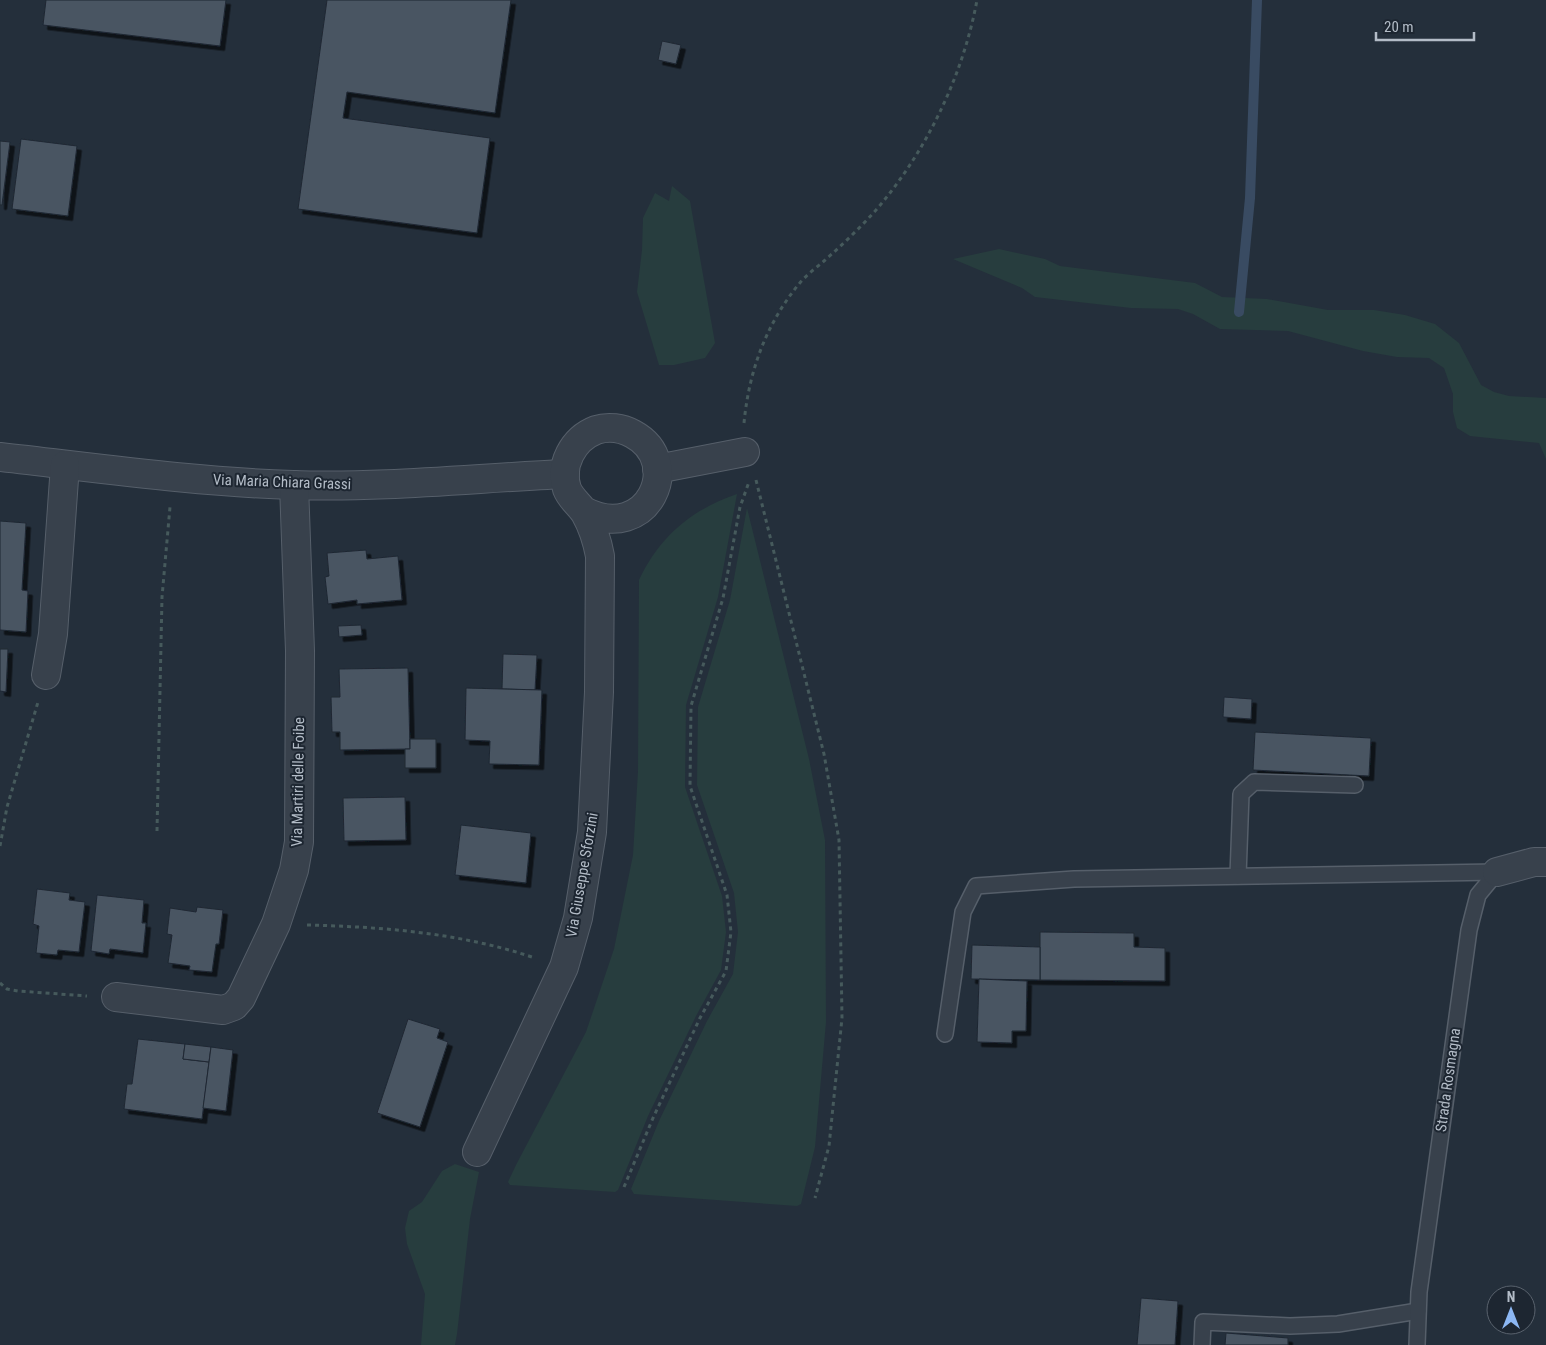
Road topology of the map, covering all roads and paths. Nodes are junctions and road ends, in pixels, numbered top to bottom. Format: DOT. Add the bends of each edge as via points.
graph roads {
  1 [pos="977,0"];
  2 [pos="0,457"];
  3 [pos="749,461"];
  4 [pos="65,464"];
  5 [pos="657,469"];
  6 [pos="565,474"];
  7 [pos="173,477"];
  8 [pos="294,485"];
  9 [pos="584,511"];
  10 [pos="634,515"];
  11 [pos="602,579"];
  12 [pos="46,675"];
  13 [pos="1355,785"];
  14 [pos="157,831"];
  15 [pos="0,846"];
  16 [pos="1546,862"];
  17 [pos="1497,872"];
  18 [pos="1238,876"];
  19 [pos="276,924"];
  20 [pos="564,966"];
  21 [pos="0,983"];
  22 [pos="116,997"];
  23 [pos="945,1034"];
  24 [pos="477,1152"];
  25 [pos="624,1187"];
  26 [pos="815,1198"];
  27 [pos="1418,1311"];
  28 [pos="1202,1345"];
  29 [pos="1416,1345"];
  1 -- 3 [label="path" via="959,66 908,169 875,210 800,283 771,324 749,385 744,422"];
  2 -- 4 [label="street, Via Maria Chiara Grassi"];
  3 -- 5 [label="street"];
  3 -- 25 [label="path" via="723,598 691,706 690,786 727,895 731,932 726,971 700,1018"];
  3 -- 26 [label="path" via="824,754 839,840 842,1018 829,1146"];
  4 -- 7 [label="street, Via Maria Chiara Grassi"];
  4 -- 12 [label="street" via="53,634"];
  5 -- 6 [label="street" via="650,449 640,438 626,430 612,428 584,436 567,460"];
  5 -- 10 [label="street" via="653,494"];
  6 -- 8 [label="street, Via Maria Chiara Grassi" via="370,485"];
  6 -- 9 [label="street" via="567,488"];
  7 -- 8 [label="street, Via Maria Chiara Grassi"];
  7 -- 14 [label="path" via="162,597"];
  8 -- 19 [label="street, Via Martiri delle Foibe" via="300,650 300,817 294,870"];
  9 -- 10 [label="street" via="608,520 622,520"];
  9 -- 11 [label="street, Via Giuseppe Sforzini" via="596,536"];
  10 -- 11 [label="street, Via Giuseppe Sforzini" via="619,534"];
  11 -- 20 [label="street, Via Giuseppe Sforzini" via="592,832 578,918"];
  12 -- 15 [label="path" via="7,808"];
  13 -- 18 [label="lane" via="1254,782 1241,794"];
  16 -- 17 [label="street"];
  17 -- 18 [label="lane"];
  17 -- 27 [label="lane, Strada Rosmagna" via="1478,895 1468,930"];
  18 -- 23 [label="lane" via="1074,879 976,886 963,912"];
  19 -- 20 [label="path" via="410,930 478,941"];
  19 -- 22 [label="street, Via Martiri delle Foibe" via="241,998 234,1006 223,1010"];
  20 -- 24 [label="street, Via Giuseppe Sforzini"];
  21 -- 22 [label="path" via="7,989 18,991"];
  27 -- 28 [label="lane" via="1338,1324 1290,1326 1203,1322"];
  27 -- 29 [label="lane, Strada Rosmagna"];
}
